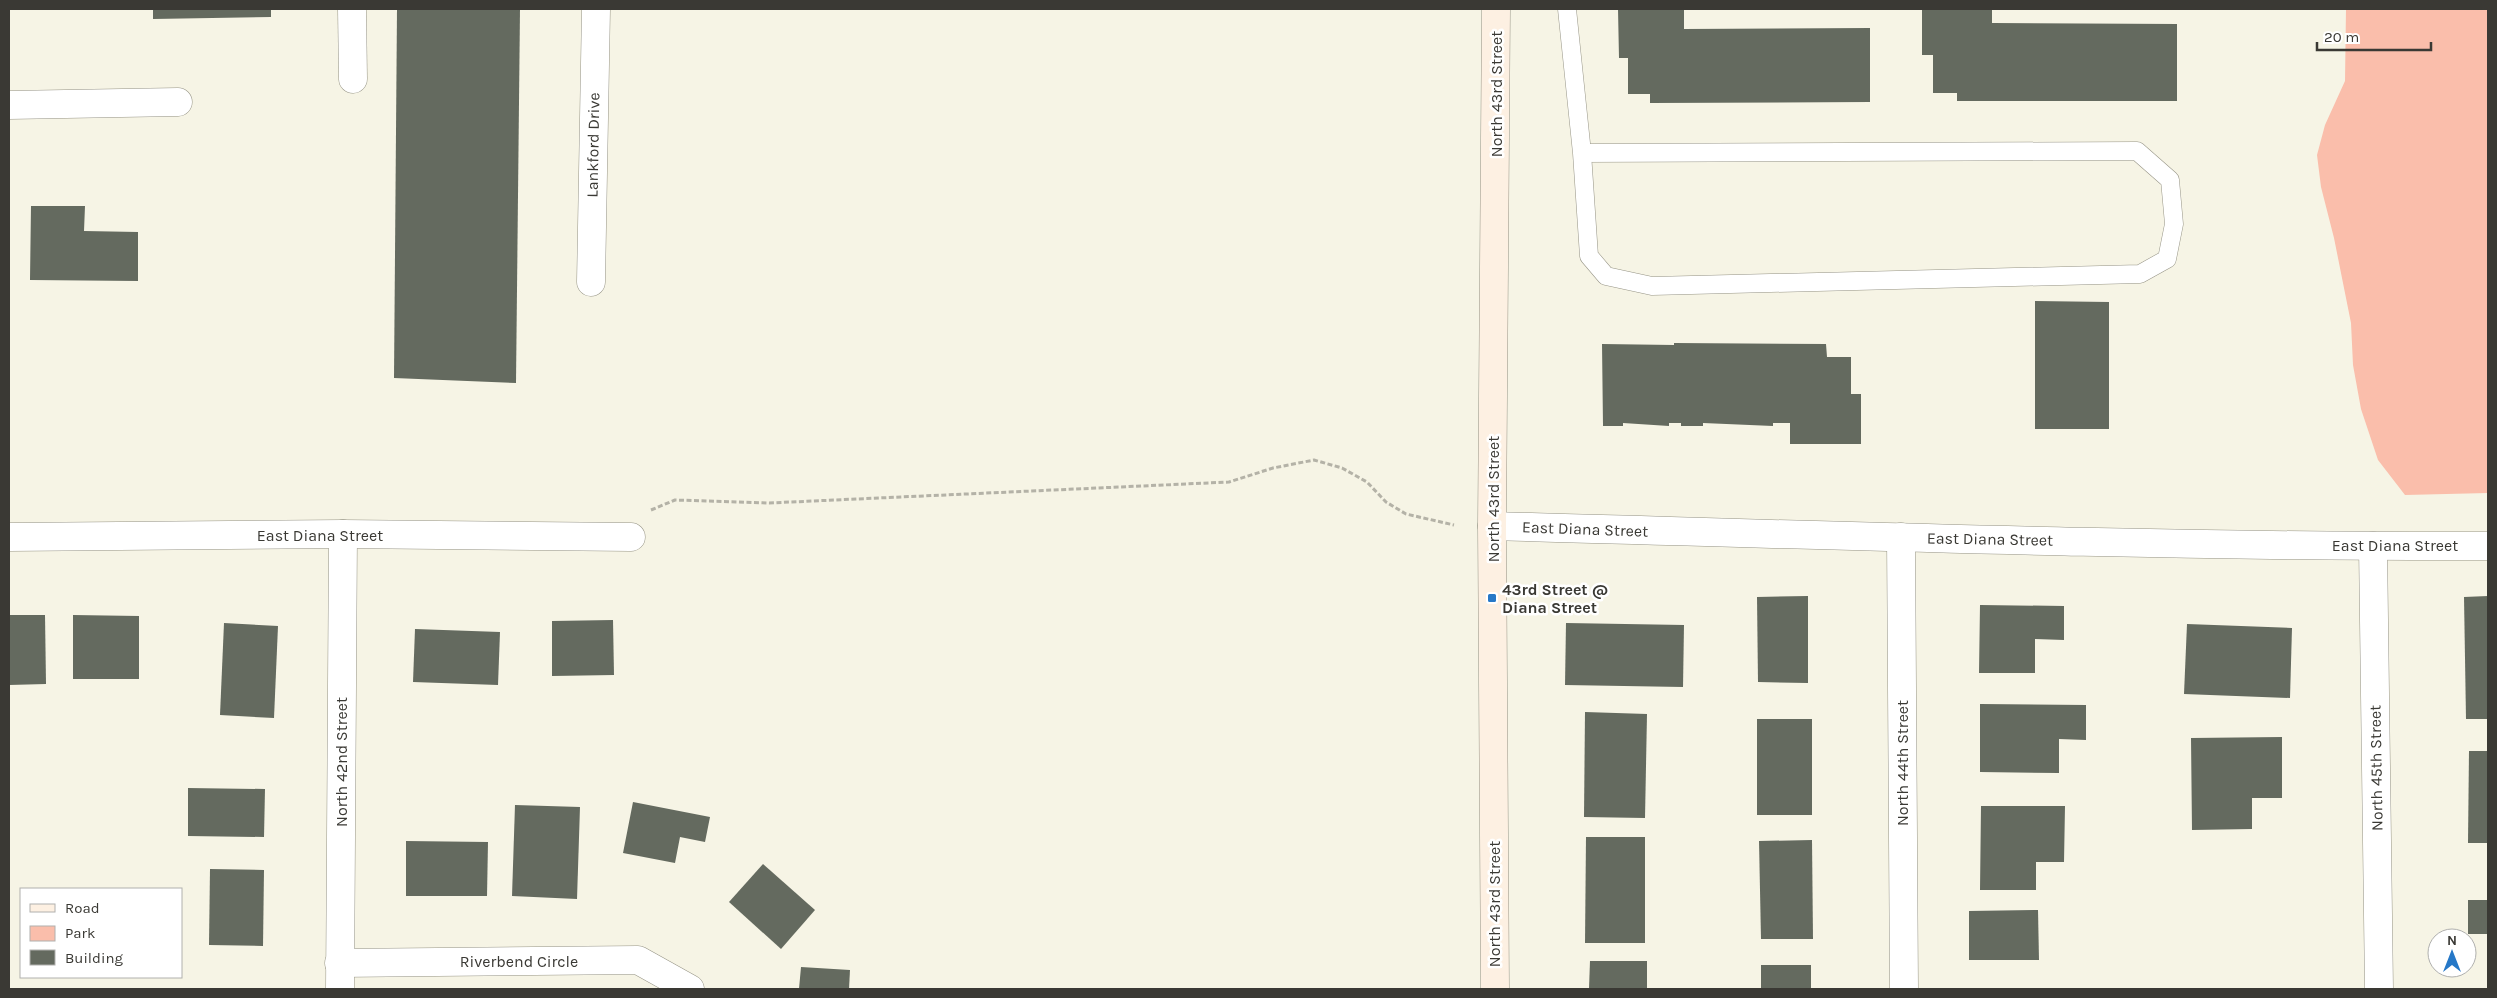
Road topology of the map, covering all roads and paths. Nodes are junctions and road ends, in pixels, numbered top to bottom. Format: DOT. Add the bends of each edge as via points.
graph roads {
  1 [pos="352,9"];
  2 [pos="596,9"];
  3 [pos="1496,9"];
  4 [pos="1567,9"];
  5 [pos="353,80"];
  6 [pos="178,102"];
  7 [pos="9,105"];
  8 [pos="1582,154"];
  9 [pos="591,282"];
  10 [pos="1454,525"];
  11 [pos="1492,526"];
  12 [pos="343,534"];
  13 [pos="9,537"];
  14 [pos="630,537"];
  15 [pos="1901,537"];
  16 [pos="2373,546"];
  17 [pos="2488,546"];
  18 [pos="339,963"];
  19 [pos="340,989"];
  20 [pos="690,989"];
  21 [pos="1494,989"];
  22 [pos="1904,989"];
  23 [pos="2380,989"];
  1 -- 5 [label="street"];
  2 -- 9 [label="street, Lankford Drive"];
  3 -- 11 [label="street, North 43rd Street"];
  4 -- 8 [label="lane"];
  6 -- 7 [label="street"];
  8 -- 8 [label="lane" via="1589,256 1606,276 1652,286 2140,274 2167,259 2174,224 2170,180 2137,151"];
  10 -- 14 [label="path" via="1406,514 1386,502 1367,482 1342,468 1314,460 1273,468 1229,482 769,503 674,500 652,509"];
  11 -- 15 [label="street, East Diana Street"];
  11 -- 21 [label="street, North 43rd Street"];
  12 -- 13 [label="street, East Diana Street"];
  12 -- 14 [label="street, East Diana Street"];
  12 -- 18 [label="street, North 42nd Street"];
  15 -- 16 [label="street, East Diana Street"];
  15 -- 22 [label="street, North 44th Street"];
  16 -- 17 [label="street, East Diana Street"];
  16 -- 23 [label="street, North 45th Street"];
  18 -- 19 [label="street, North 42nd Street"];
  18 -- 20 [label="street, Riverbend Circle" via="638,960"];
}
